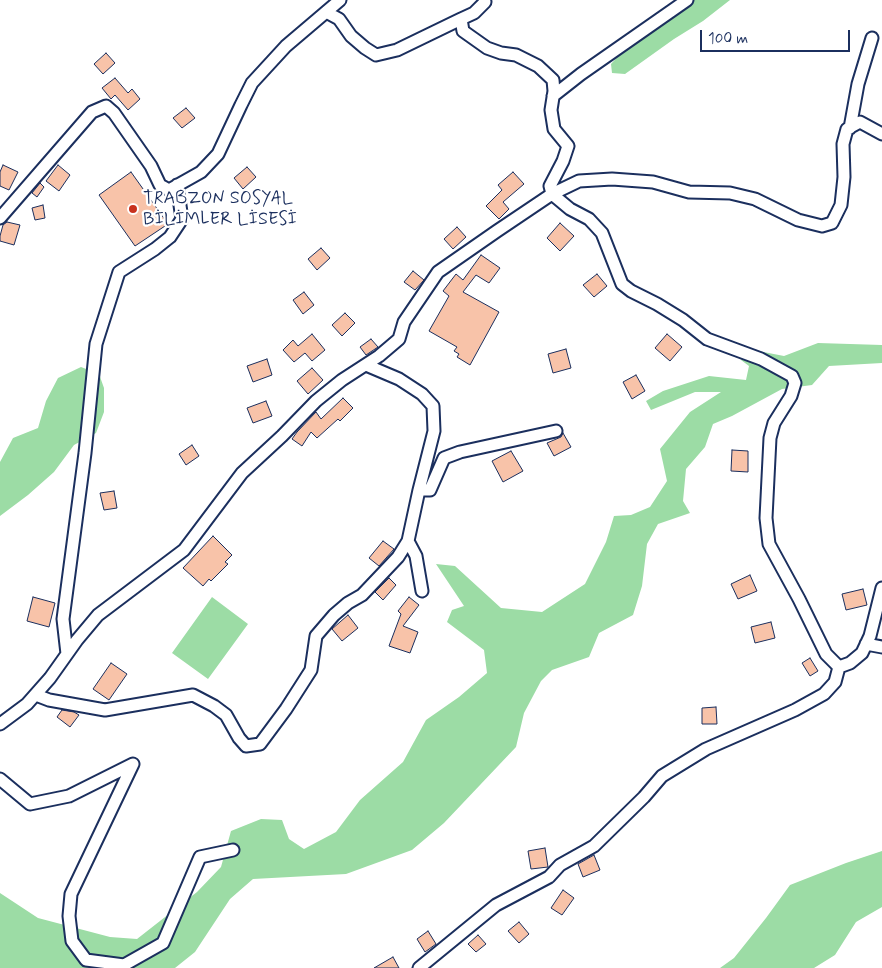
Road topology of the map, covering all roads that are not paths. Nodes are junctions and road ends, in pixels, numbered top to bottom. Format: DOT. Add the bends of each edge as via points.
graph roads {
  1 [pos="340,0"];
  2 [pos="687,0"];
  3 [pos="485,2"];
  4 [pos="326,12"];
  5 [pos="461,19"];
  6 [pos="872,38"];
  7 [pos="553,96"];
  8 [pos="850,128"];
  9 [pos="882,134"];
  10 [pos="176,186"];
  11 [pos="552,194"];
  12 [pos="0,218"];
  13 [pos="366,365"];
  14 [pos="556,431"];
  15 [pos="419,490"];
  16 [pos="408,541"];
  17 [pos="882,588"];
  18 [pos="422,591"];
  19 [pos="866,644"];
  20 [pos="882,647"];
  21 [pos="67,654"];
  22 [pos="839,667"];
  23 [pos="36,695"];
  24 [pos="0,724"];
  25 [pos="0,779"];
  26 [pos="233,850"];
  27 [pos="86,960"];
  28 [pos="96,968"];
  29 [pos="419,968"];
  1 -- 4 [label="street"];
  2 -- 7 [label="street"];
  3 -- 5 [label="street" via="474,13"];
  4 -- 5 [label="street" via="339,19 351,36 376,55 397,50"];
  4 -- 10 [label="street" via="286,46 252,83 218,154 201,172"];
  5 -- 7 [label="street" via="463,31 487,48 516,55 538,66 553,80"];
  6 -- 8 [label="street" via="858,84"];
  7 -- 11 [label="street" via="550,110 554,128 568,146 550,186"];
  8 -- 9 [label="street" via="860,122"];
  8 -- 11 [label="street" via="843,144 841,205 832,223 822,226 798,220 755,198 730,193 689,192 653,182 579,181"];
  10 -- 12 [label="street" via="169,190 160,185 151,166 106,106 92,112"];
  10 -- 21 [label="street" via="182,219 170,237 119,272 96,344 63,619"];
  11 -- 13 [label="street" via="438,272 404,322 399,340"];
  11 -- 22 [label="street" via="602,233 622,284 631,291 683,320 707,339 761,359 792,376 796,383 774,423 770,438 766,518 769,544 826,654"];
  13 -- 15 [label="street" via="399,379 422,394 433,406 434,431"];
  13 -- 21 [label="street" via="316,401 242,473 184,550 98,615"];
  14 -- 15 [label="street" via="444,458 430,490"];
  15 -- 16 [label="street"];
  16 -- 18 [label="street" via="416,556"];
  16 -- 23 [label="street" via="398,557 368,589 334,615 316,636 311,670 260,744 246,746 226,715 193,695 105,710"];
  17 -- 19 [label="street"];
  19 -- 20 [label="street"];
  19 -- 22 [label="street" via="862,653"];
  21 -- 23 [label="street"];
  22 -- 29 [label="street" via="835,682 824,694 706,749 662,776 594,846 560,866 549,877 496,905"];
  23 -- 24 [label="street"];
  25 -- 27 [label="street" via="30,804 69,796 133,764 71,894 72,941"];
  26 -- 27 [label="street" via="200,857 163,943 124,965"];
  27 -- 28 [label="street"];
}
